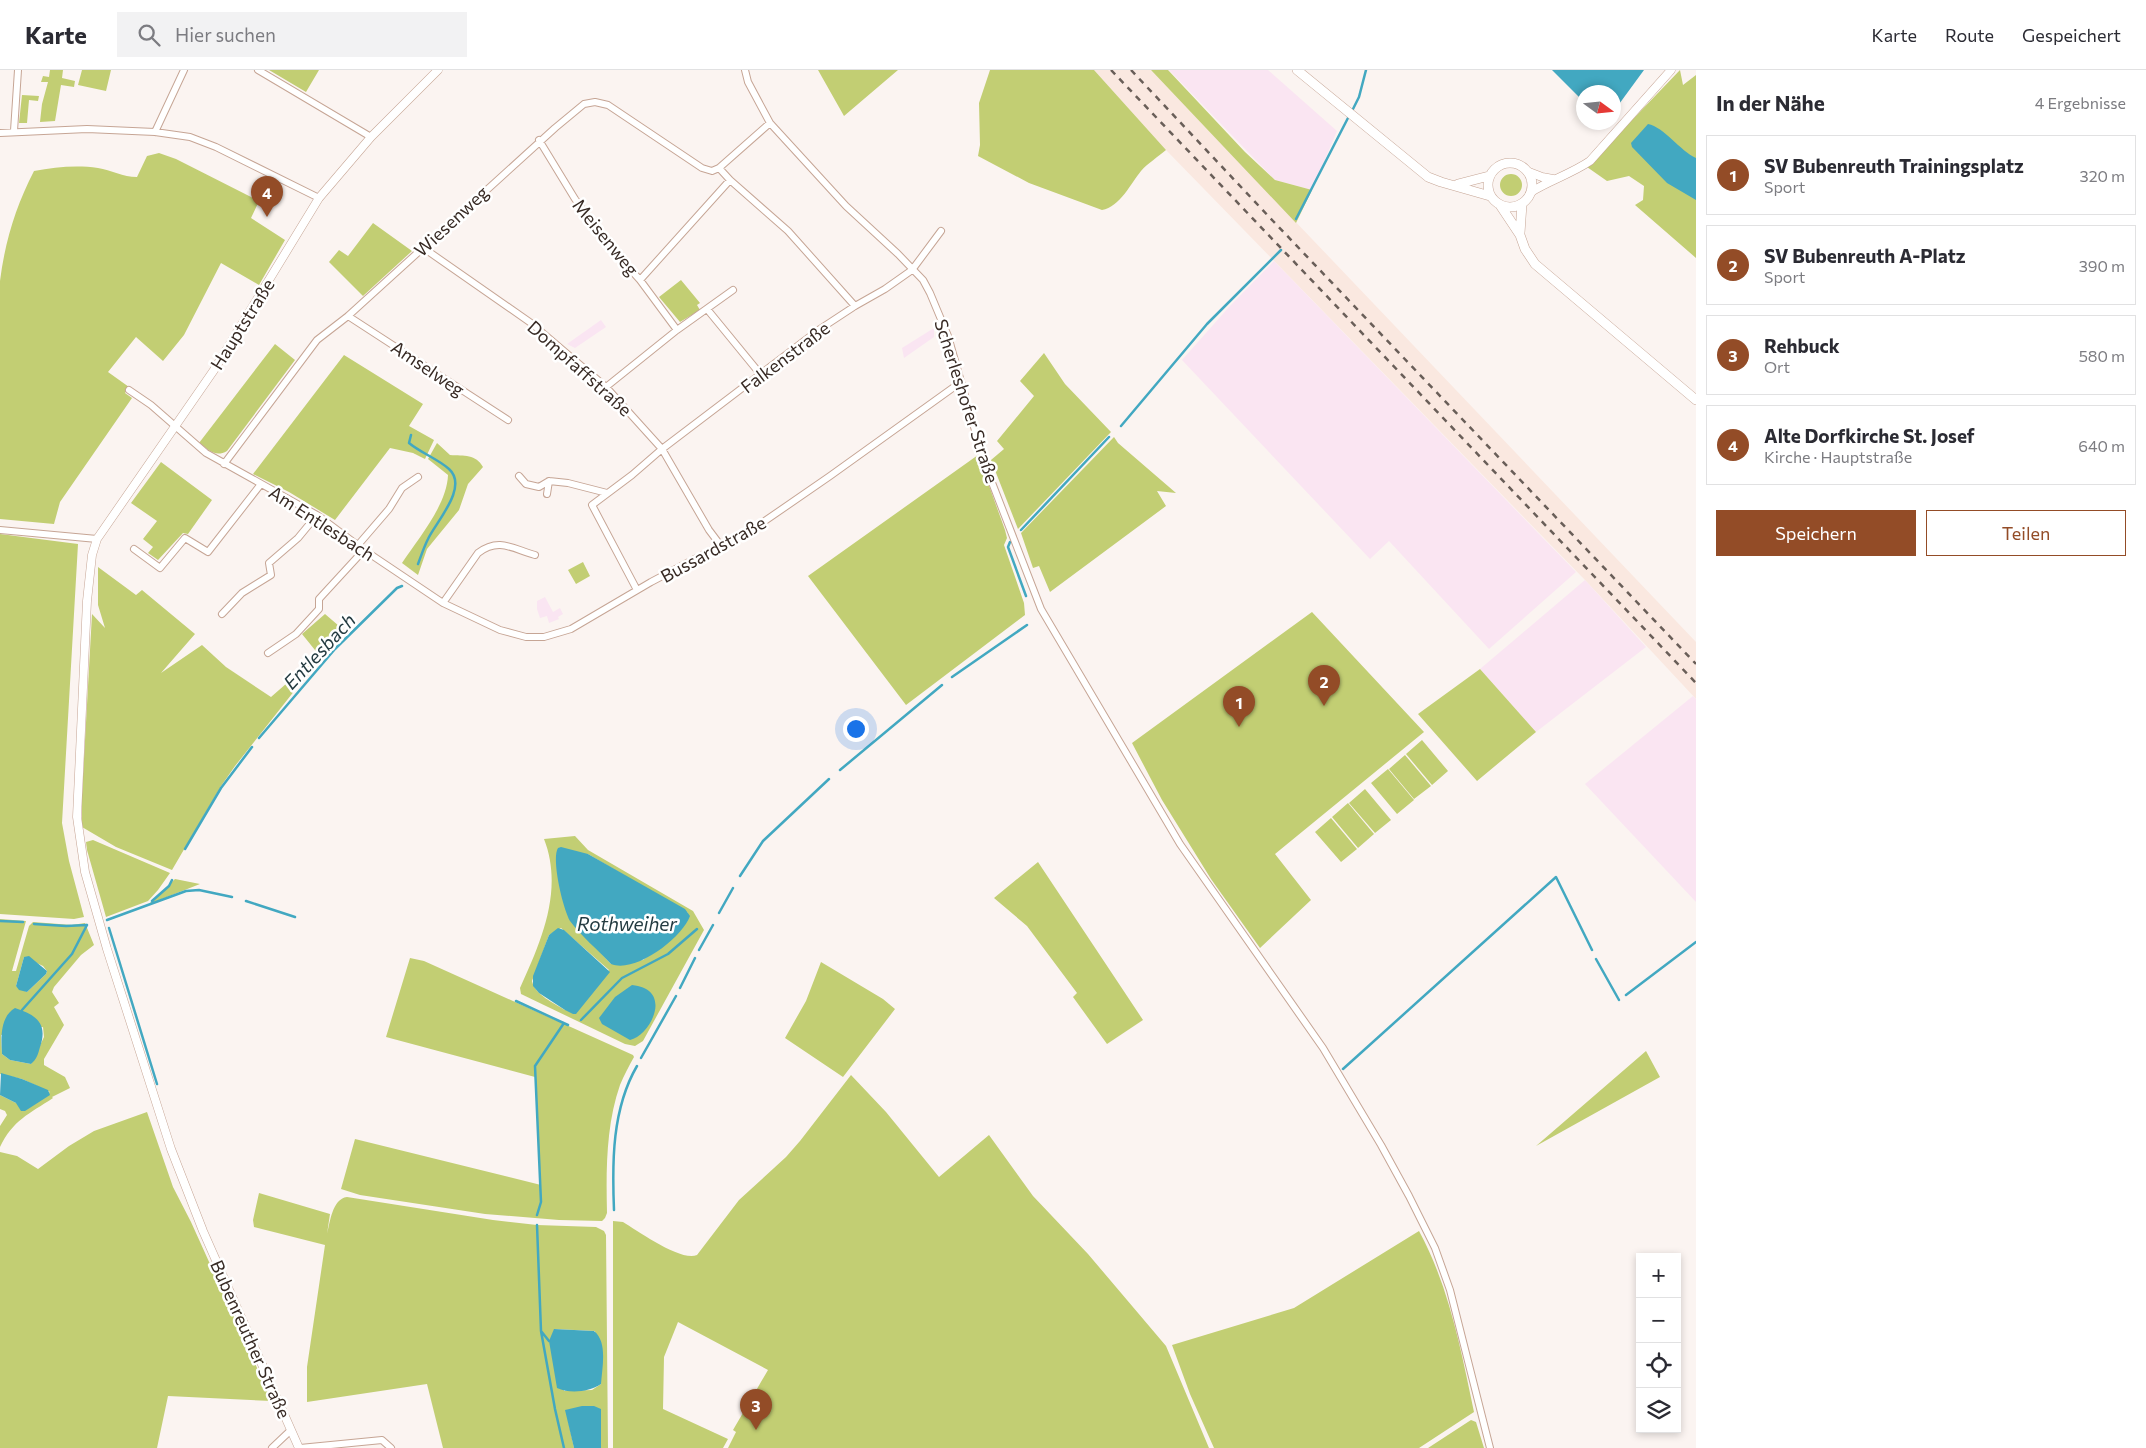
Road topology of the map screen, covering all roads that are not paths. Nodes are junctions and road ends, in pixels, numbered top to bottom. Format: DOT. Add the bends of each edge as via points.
graph roads {
  1 [pos="18,70"];
  2 [pos="184,70"];
  3 [pos="258,70"];
  4 [pos="438,70"];
  5 [pos="745,70"];
  6 [pos="1297,70"];
  7 [pos="1671,70"];
  8 [pos="770,122"];
  9 [pos="14,131"];
  10 [pos="0,132"];
  11 [pos="155,132"];
  12 [pos="371,137"];
  13 [pos="540,140"];
  14 [pos="719,168"];
  15 [pos="1529,172"];
  16 [pos="1489,176"];
  17 [pos="1555,179"];
  18 [pos="730,180"];
  19 [pos="1454,185"];
  20 [pos="1531,192"];
  21 [pos="1490,196"];
  22 [pos="320,198"];
  23 [pos="1522,204"];
  24 [pos="1500,205"];
  25 [pos="941,231"];
  26 [pos="1520,235"];
  27 [pos="422,248"];
  28 [pos="912,270"];
  29 [pos="640,280"];
  30 [pos="734,290"];
  31 [pos="855,306"];
  32 [pos="707,309"];
  33 [pos="348,316"];
  34 [pos="677,330"];
  35 [pos="761,375"];
  36 [pos="961,382"];
  37 [pos="606,387"];
  38 [pos="129,390"];
  39 [pos="1696,400"];
  40 [pos="508,420"];
  41 [pos="176,426"];
  42 [pos="662,449"];
  43 [pos="224,464"];
  44 [pos="520,476"];
  45 [pos="418,477"];
  46 [pos="549,481"];
  47 [pos="261,484"];
  48 [pos="607,493"];
  49 [pos="547,494"];
  50 [pos="317,515"];
  51 [pos="0,530"];
  52 [pos="97,539"];
  53 [pos="358,545"];
  54 [pos="721,546"];
  55 [pos="134,548"];
  56 [pos="364,550"];
  57 [pos="535,556"];
  58 [pos="637,590"];
  59 [pos="442,603"];
  60 [pos="222,614"];
  61 [pos="268,653"];
  62 [pos="107,949"];
  63 [pos="291,1430"];
  64 [pos="272,1448"];
  65 [pos="299,1448"];
  66 [pos="391,1448"];
  67 [pos="1490,1448"];
  1 -- 9 [label="street"];
  2 -- 11 [label="street"];
  3 -- 12 [label="street"];
  4 -- 12 [label="street, Hauptstraße"];
  5 -- 8 [label="street, Scherleshofer Straße"];
  6 -- 19 [label="main road" via="1428,177"];
  7 -- 17 [label="street" via="1590,161 1575,172"];
  8 -- 14 [label="street"];
  8 -- 28 [label="street, Scherleshofer Straße" via="846,206"];
  9 -- 10 [label="street"];
  9 -- 11 [label="street" via="87,129"];
  11 -- 22 [label="street" via="190,137 216,147"];
  12 -- 22 [label="street, Hauptstraße"];
  13 -- 14 [label="street, Wiesenweg" via="584,104 595,102 608,105 702,168 712,171"];
  13 -- 27 [label="street, Wiesenweg"];
  13 -- 29 [label="street, Meisenweg" via="575,200"];
  14 -- 18 [label="street"];
  15 -- 16 [label="main road" via="1518,164 1504,163"];
  15 -- 17 [label="street"];
  15 -- 20 [label="main road" via="1533,185"];
  16 -- 19 [label="main road"];
  16 -- 21 [label="main road"];
  17 -- 20 [label="street"];
  18 -- 29 [label="street"];
  18 -- 31 [label="street" via="788,231"];
  19 -- 21 [label="main road"];
  20 -- 23 [label="main road"];
  21 -- 24 [label="main road"];
  22 -- 41 [label="street, Hauptstraße"];
  23 -- 24 [label="main road"];
  23 -- 26 [label="main road"];
  24 -- 26 [label="main road"];
  25 -- 28 [label="street"];
  26 -- 39 [label="main road" via="1534,264"];
  27 -- 33 [label="street, Wiesenweg"];
  27 -- 37 [label="street, Dompfaffstraße" via="531,323"];
  28 -- 31 [label="street, Falkenstraße"];
  28 -- 36 [label="street, Scherleshofer Straße" via="922,280 940,314"];
  29 -- 34 [label="street, Meisenweg"];
  30 -- 32 [label="street"];
  31 -- 35 [label="street, Falkenstraße"];
  32 -- 34 [label="street"];
  32 -- 35 [label="street"];
  33 -- 40 [label="street, Amselweg"];
  33 -- 43 [label="street, Wiesenweg" via="317,340"];
  34 -- 37 [label="street"];
  35 -- 42 [label="street, Falkenstraße"];
  36 -- 54 [label="street, Bussardstraße" via="769,518"];
  36 -- 67 [label="street, Scherleshofer Straße" via="984,462 1040,610 1180,844 1323,1048 1382,1145 1435,1248 1450,1290"];
  37 -- 42 [label="street, Dompfaffstraße"];
  38 -- 41 [label="street, Am Entlesbach"];
  41 -- 43 [label="street, Am Entlesbach" via="191,442"];
  41 -- 52 [label="street, Hauptstraße"];
  42 -- 48 [label="street, Falkenstraße"];
  42 -- 54 [label="street, Dompfaffstraße"];
  43 -- 47 [label="street, Am Entlesbach"];
  44 -- 46 [label="street" via="526,484 539,487"];
  45 -- 53 [label="street" via="402,488 389,509"];
  46 -- 48 [label="street" via="569,480"];
  46 -- 49 [label="street"];
  47 -- 50 [label="street, Am Entlesbach"];
  47 -- 55 [label="street" via="208,552 186,538 160,568"];
  48 -- 58 [label="street, Falkenstraße" via="592,505"];
  50 -- 53 [label="street, Am Entlesbach"];
  50 -- 60 [label="street" via="298,538 269,563 271,575 242,594"];
  51 -- 52 [label="street"];
  52 -- 62 [label="street, Hauptstraße" via="87,601 77,817 85,872"];
  53 -- 56 [label="street, Am Entlesbach"];
  54 -- 58 [label="street, Bussardstraße"];
  56 -- 59 [label="street, Am Entlesbach"];
  56 -- 61 [label="street" via="319,599 319,610 296,634"];
  57 -- 59 [label="street" via="510,546 496,544 486,547 478,553"];
  58 -- 59 [label="street, Bussardstraße" via="571,629 544,637 526,637 500,630"];
  62 -- 63 [label="street, Bubenreuther Straße" via="171,1149 203,1231"];
  63 -- 64 [label="street"];
  63 -- 65 [label="street, Bubenreuther Straße"];
  65 -- 66 [label="street" via="382,1440"];
}
